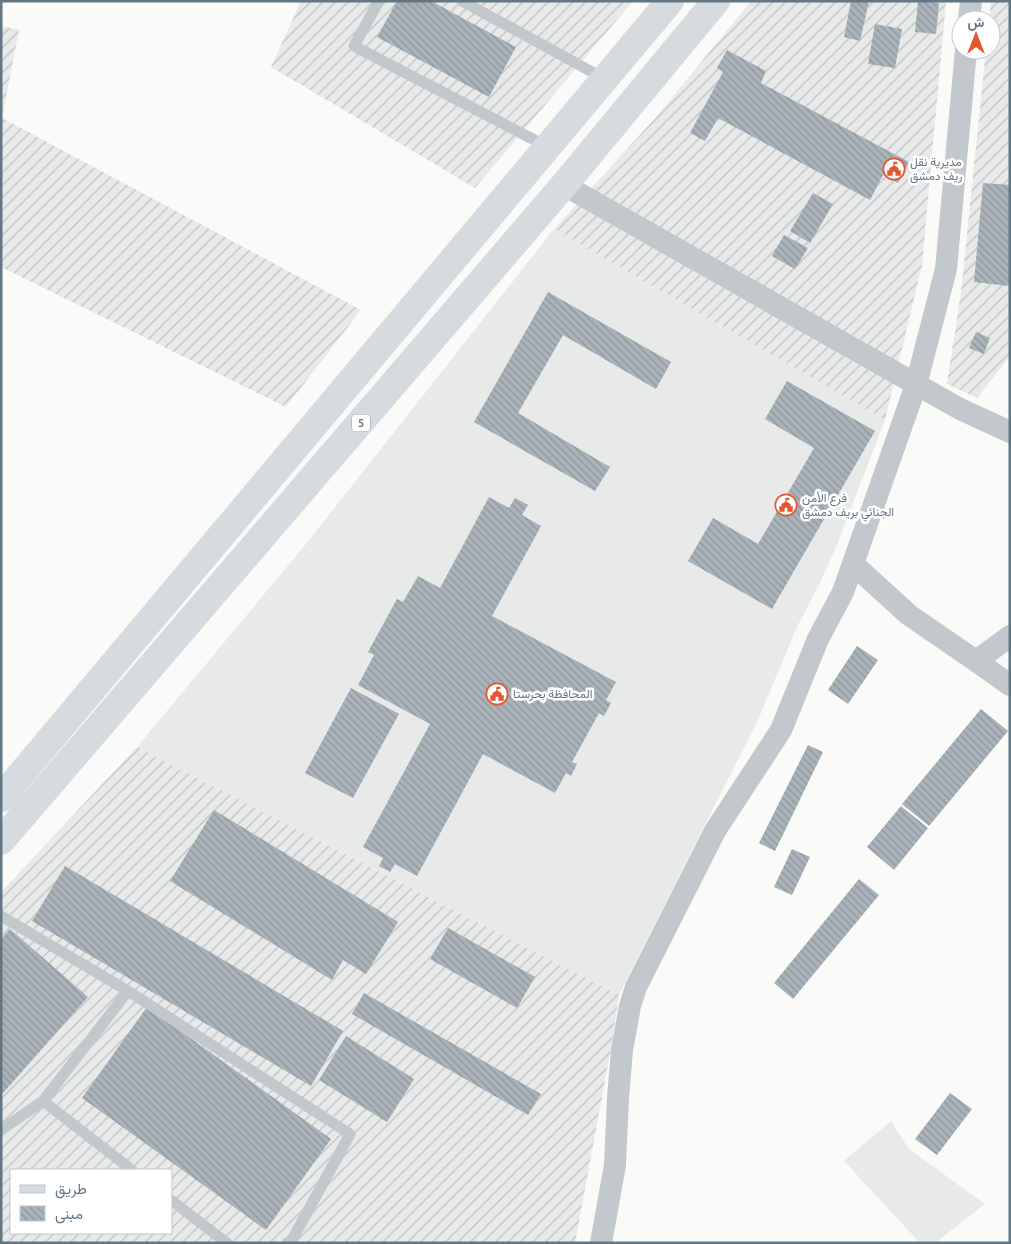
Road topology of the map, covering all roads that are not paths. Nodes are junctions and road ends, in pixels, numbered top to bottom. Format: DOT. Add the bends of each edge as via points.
graph roads {
  1 [pos="379,1"];
  2 [pos="462,1"];
  3 [pos="716,1"];
  4 [pos="667,2"];
  5 [pos="965,60"];
  6 [pos="605,79"];
  7 [pos="548,147"];
  8 [pos="564,185"];
  9 [pos="916,385"];
  10 [pos="1006,425"];
  11 [pos="853,564"];
  12 [pos="1010,636"];
  13 [pos="976,661"];
  14 [pos="1010,685"];
  15 [pos="1,798"];
  16 [pos="1,842"];
  17 [pos="1,916"];
  18 [pos="128,991"];
  19 [pos="43,1101"];
  20 [pos="1,1130"];
  21 [pos="131,1169"];
  22 [pos="172,1201"];
  23 [pos="226,1243"];
  24 [pos="287,1243"];
  25 [pos="601,1243"];
  1 -- 7 [label="lane" via="354,46"];
  2 -- 6 [label="lane"];
  3 -- 8 [label="main road, 5"];
  4 -- 6 [label="main road"];
  5 -- 9 [label="street" via="946,269"];
  6 -- 7 [label="main road"];
  7 -- 15 [label="main road"];
  8 -- 9 [label="street"];
  8 -- 16 [label="main road, 5"];
  9 -- 10 [label="street" via="960,409"];
  9 -- 11 [label="street"];
  11 -- 13 [label="street" via="909,615"];
  11 -- 25 [label="street" via="781,730 715,831 636,987 622,1050 615,1165"];
  12 -- 13 [label="street"];
  13 -- 14 [label="street"];
  17 -- 18 [label="lane"];
  18 -- 19 [label="lane"];
  18 -- 24 [label="lane" via="350,1134 292,1240"];
  19 -- 20 [label="lane"];
  19 -- 21 [label="lane"];
  22 -- 23 [label="lane"];
}
